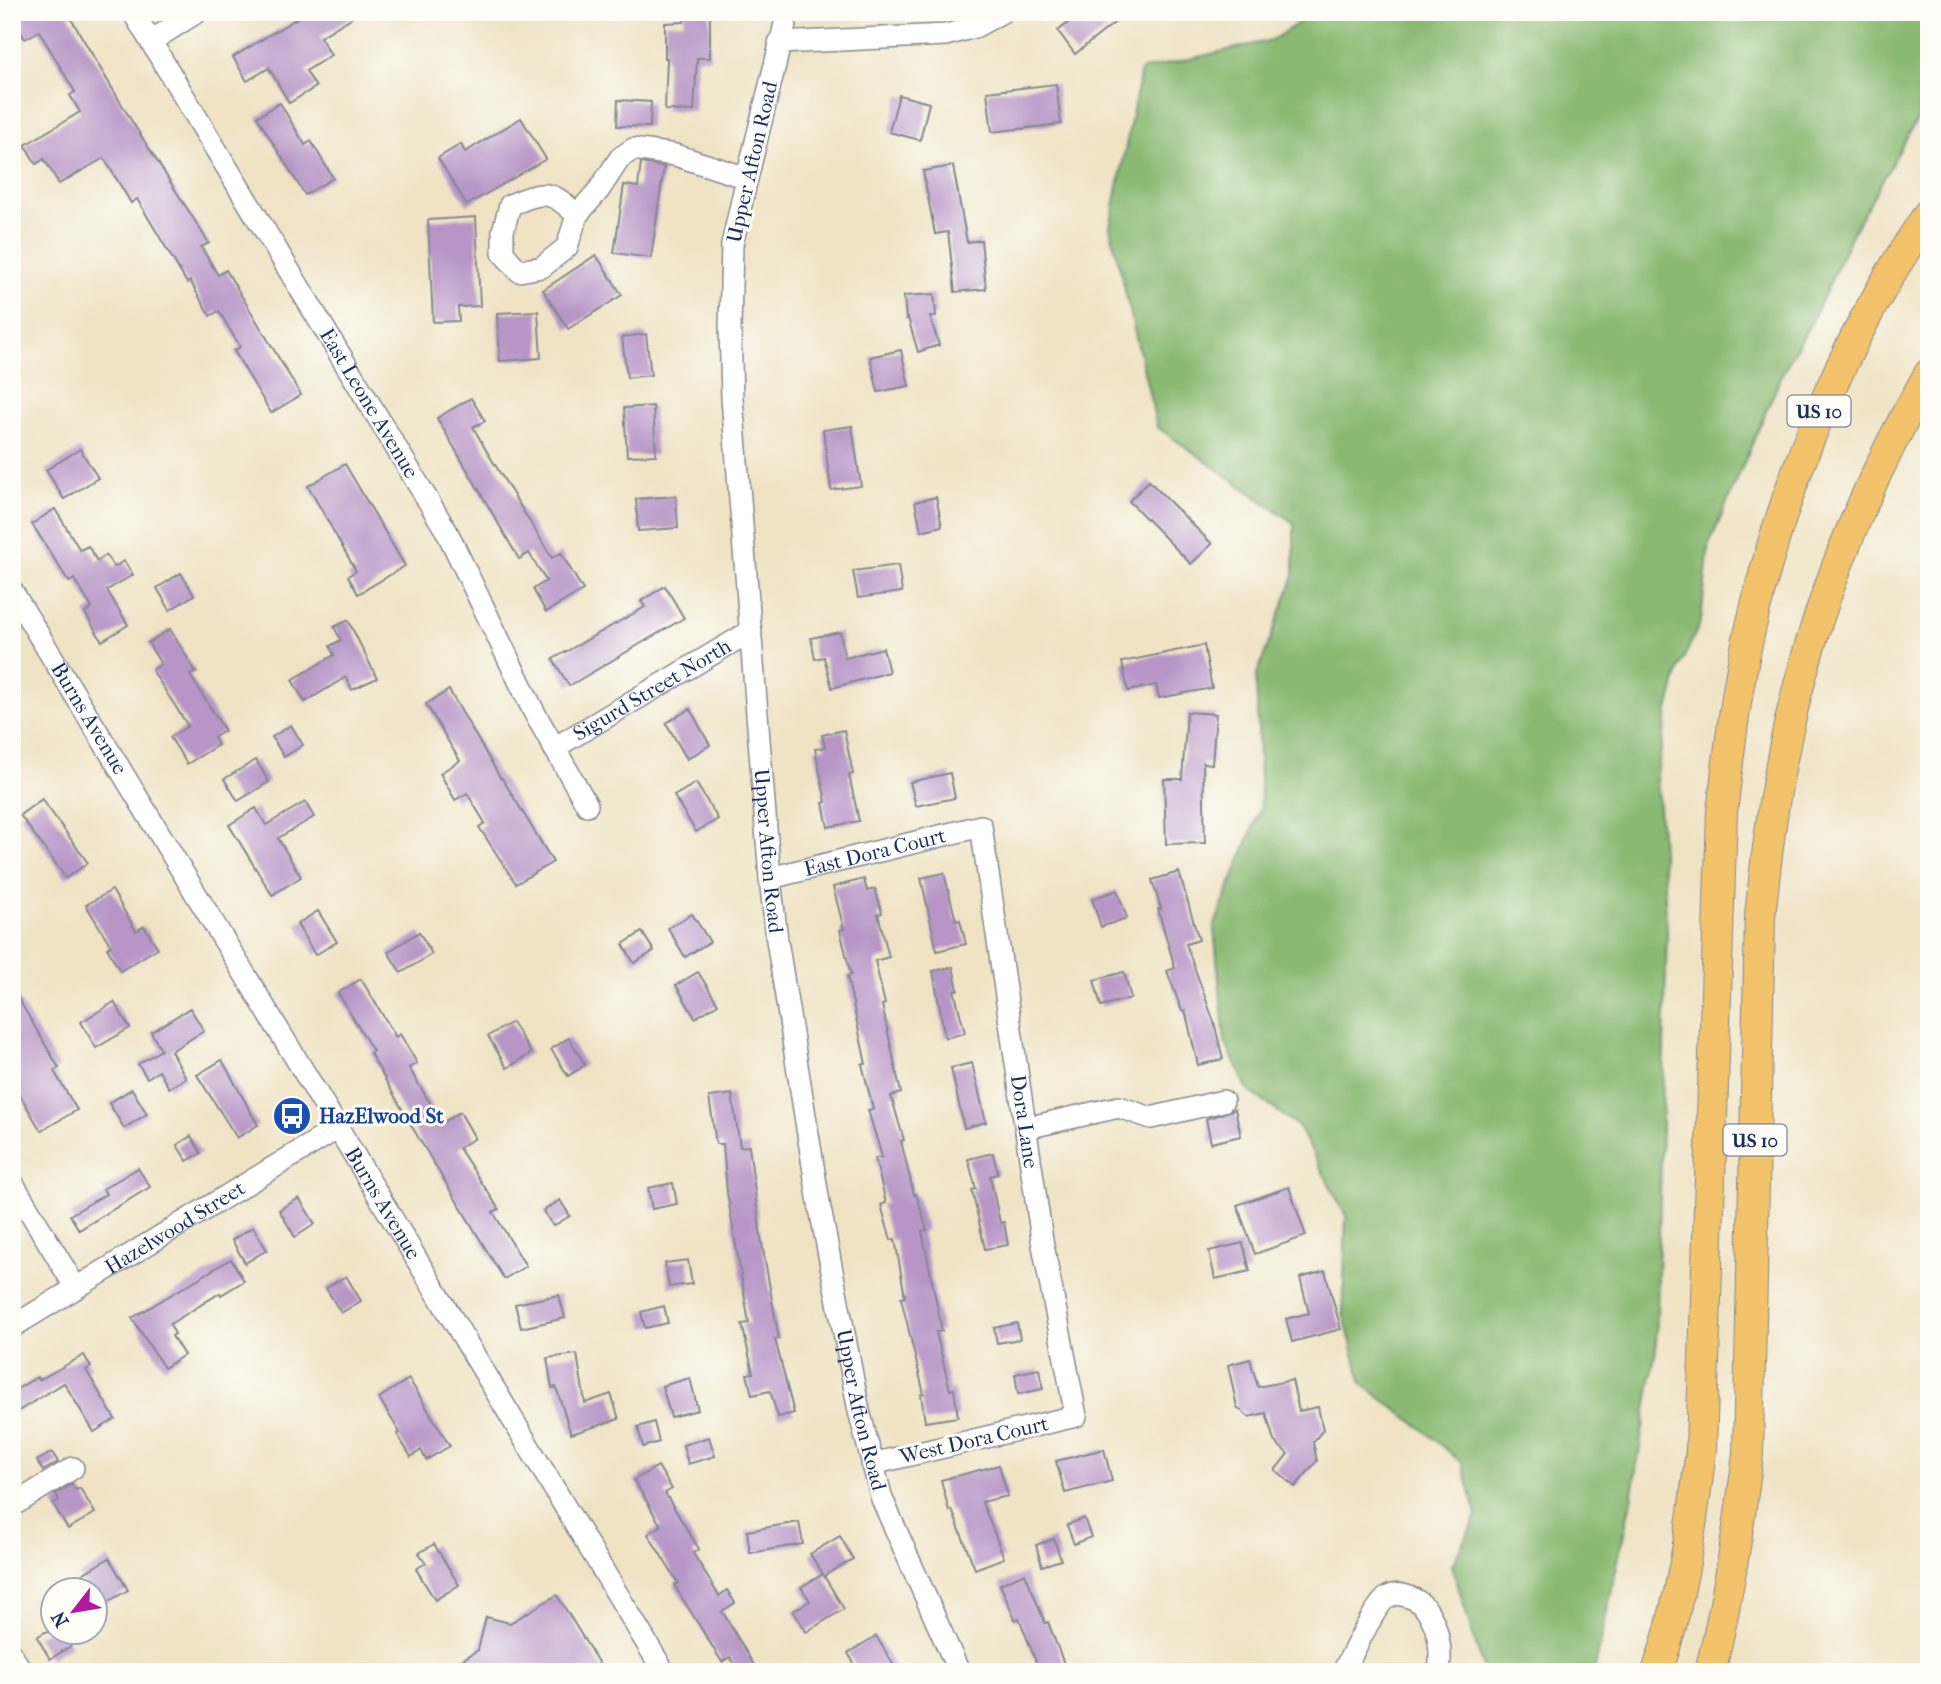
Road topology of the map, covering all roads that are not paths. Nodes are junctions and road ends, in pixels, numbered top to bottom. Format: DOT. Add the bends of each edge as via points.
graph roads {
  1 [pos="133,12"];
  2 [pos="197,12"];
  3 [pos="788,12"];
  4 [pos="1002,12"];
  5 [pos="151,41"];
  6 [pos="779,43"];
  7 [pos="747,178"];
  8 [pos="1929,213"];
  9 [pos="577,215"];
  10 [pos="1929,374"];
  11 [pos="12,591"];
  12 [pos="751,631"];
  13 [pos="554,748"];
  14 [pos="587,805"];
  15 [pos="981,826"];
  16 [pos="770,878"];
  17 [pos="1223,1101"];
  18 [pos="338,1128"];
  19 [pos="1026,1128"];
  20 [pos="12,1182"];
  21 [pos="76,1288"];
  22 [pos="12,1327"];
  23 [pos="1076,1416"];
  24 [pos="872,1464"];
  25 [pos="73,1468"];
  26 [pos="12,1506"];
  27 [pos="1723,1620"];
  28 [pos="12,1655"];
  29 [pos="22,1672"];
  30 [pos="664,1672"];
  31 [pos="959,1672"];
  32 [pos="1343,1672"];
  33 [pos="1439,1672"];
  34 [pos="1657,1672"];
  35 [pos="1710,1672"];
  36 [pos="1717,1672"];
  1 -- 5 [label="street, East Leone Avenue"];
  2 -- 5 [label="street"];
  3 -- 6 [label="street, Upper Afton Road"];
  4 -- 6 [label="street" via="975,27 946,34"];
  5 -- 13 [label="street, East Leone Avenue" via="447,532"];
  6 -- 7 [label="street, Upper Afton Road"];
  7 -- 9 [label="street" via="675,155 634,149 620,158"];
  7 -- 12 [label="street, Upper Afton Road" via="732,245 730,329"];
  8 -- 34 [label="highway, US 10" via="1867,314 1816,419 1788,496 1747,642 1722,812 1701,1450 1679,1594"];
  10 -- 27 [label="highway, US 10" via="1873,480 1817,623 1797,693 1767,844 1760,917 1748,1454"];
  11 -- 18 [label="street, Burns Avenue"];
  12 -- 13 [label="street, Sigurd Street North"];
  12 -- 16 [label="street, Upper Afton Road"];
  13 -- 14 [label="street, East Leone Avenue"];
  15 -- 16 [label="street, East Dora Court"];
  15 -- 19 [label="street, Dora Lane"];
  16 -- 24 [label="street, Upper Afton Road" via="819,1203"];
  17 -- 19 [label="street" via="1151,1118 1119,1107"];
  18 -- 21 [label="street, Hazelwood Street"];
  18 -- 30 [label="street, Burns Avenue"];
  19 -- 23 [label="street, Dora Lane"];
  20 -- 21 [label="street"];
  21 -- 22 [label="street, Hazelwood Street"];
  23 -- 24 [label="street, West Dora Court"];
  24 -- 31 [label="street, Upper Afton Road" via="898,1539"];
  25 -- 26 [label="street"];
  27 -- 35 [label="highway, US 10"];
  27 -- 36 [label="highway"];
  28 -- 29 [label="street"];
  32 -- 33 [label="street" via="1378,1607 1386,1598 1400,1594 1418,1600 1430,1616 1438,1635"];
}
